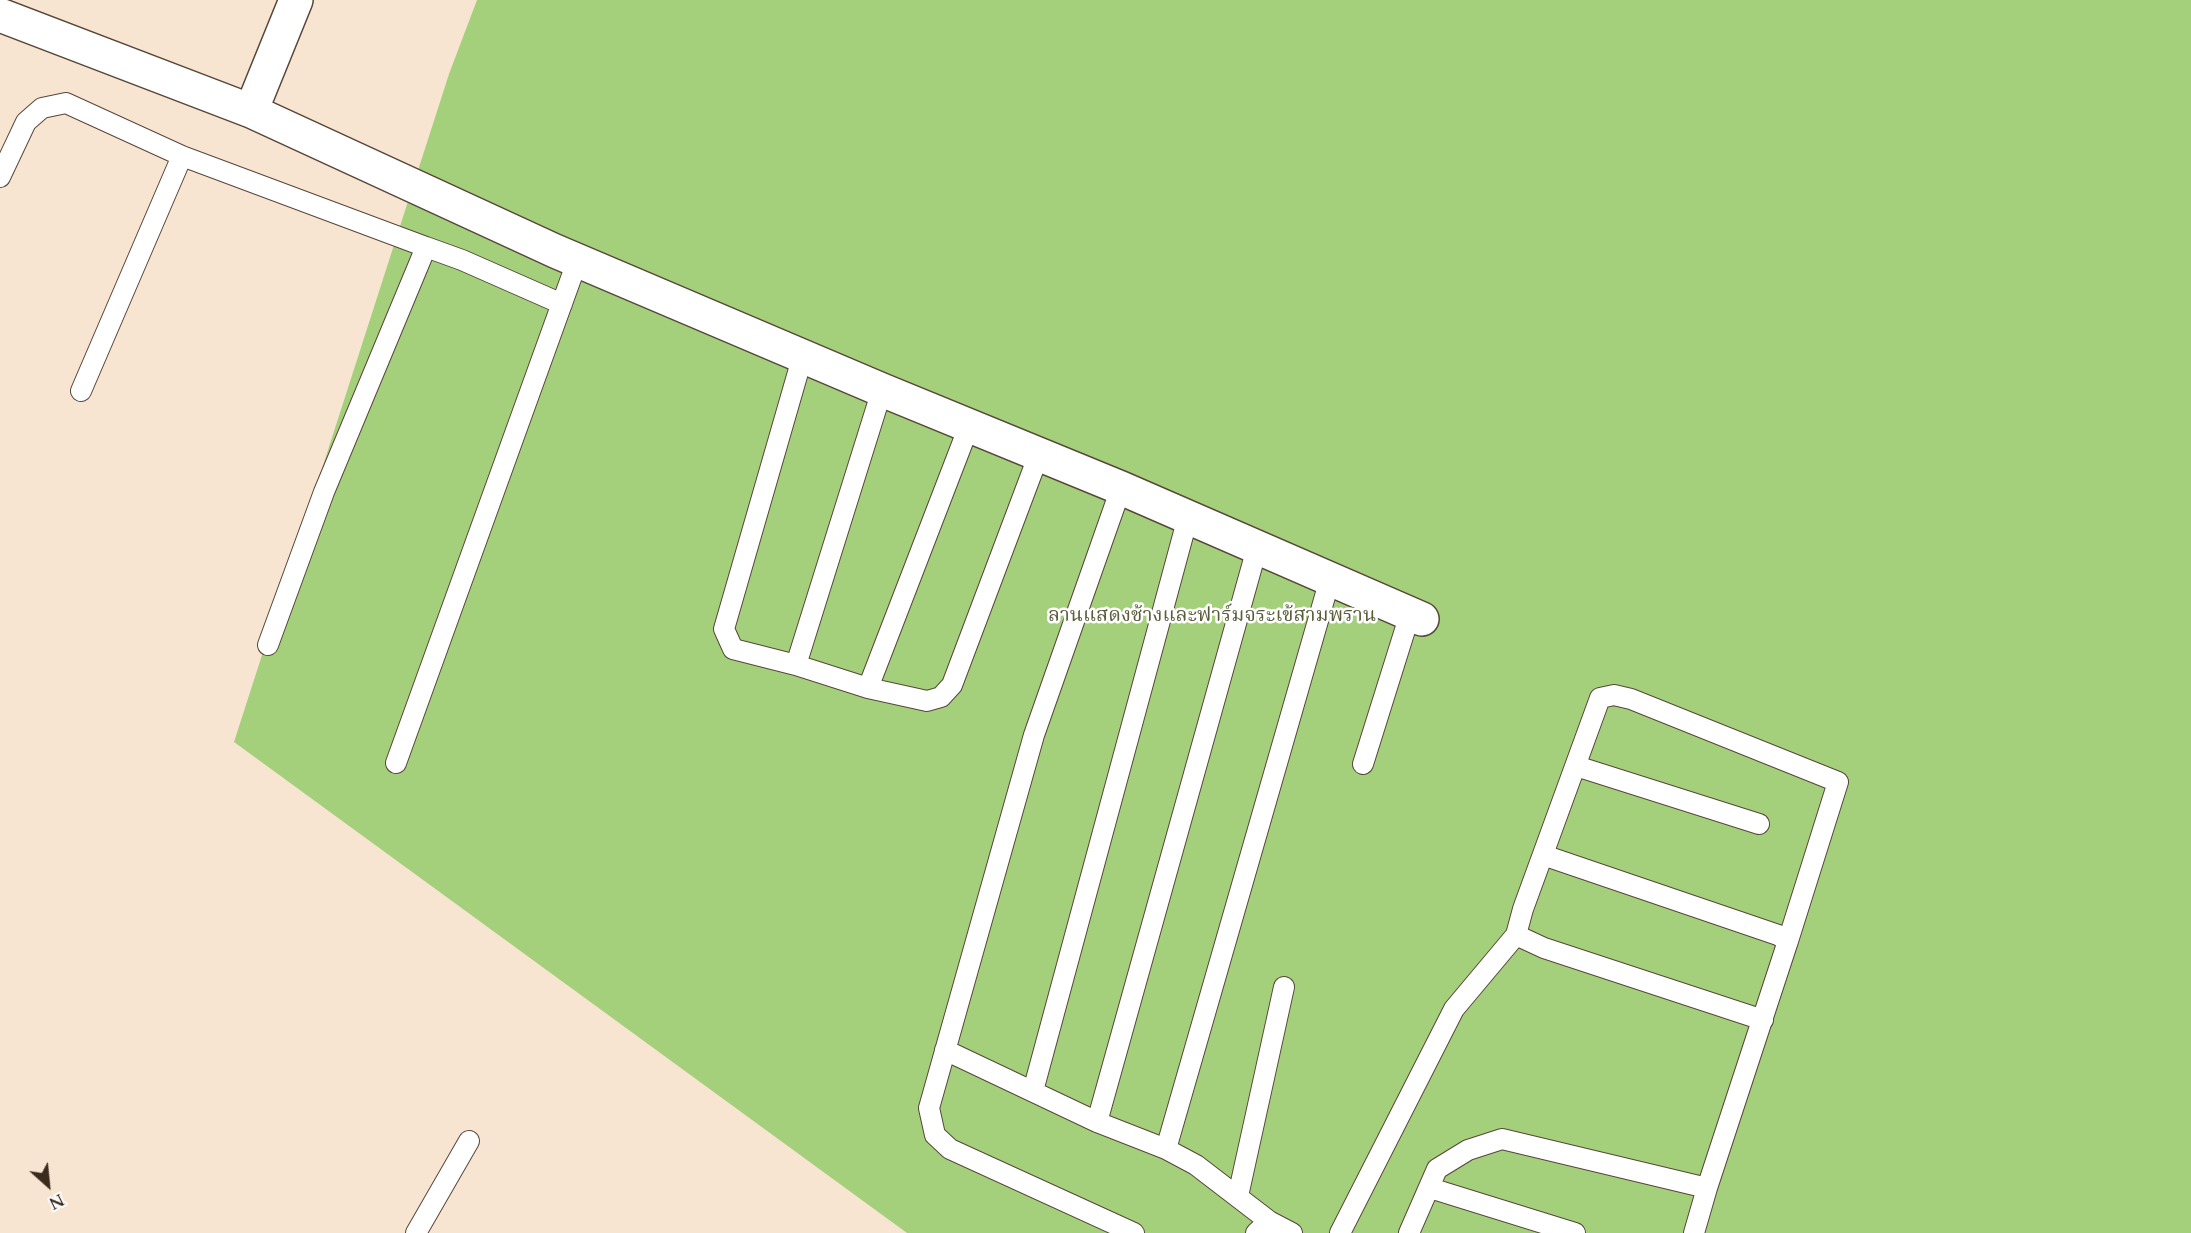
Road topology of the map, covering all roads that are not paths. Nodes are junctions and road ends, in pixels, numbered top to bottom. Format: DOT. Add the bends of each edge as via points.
graph roads {
  1 [pos="296,0"];
  2 [pos="0,15"];
  3 [pos="251,111"];
  4 [pos="182,156"];
  5 [pos="0,177"];
  6 [pos="426,247"];
  7 [pos="578,260"];
  8 [pos="562,304"];
  9 [pos="803,355"];
  10 [pos="882,390"];
  11 [pos="81,391"];
  12 [pos="969,426"];
  13 [pos="1039,454"];
  14 [pos="1121,488"];
  15 [pos="1188,517"];
  16 [pos="1257,548"];
  17 [pos="1330,579"];
  18 [pos="1416,616"];
  19 [pos="268,645"];
  20 [pos="796,665"];
  21 [pos="868,688"];
  22 [pos="396,763"];
  23 [pos="1363,764"];
  24 [pos="1576,766"];
  25 [pos="1759,824"];
  26 [pos="1543,855"];
  27 [pos="1516,935"];
  28 [pos="1788,941"];
  29 [pos="1284,987"];
  30 [pos="1763,1020"];
  31 [pos="945,1050"];
  32 [pos="1033,1091"];
  33 [pos="1097,1122"];
  34 [pos="469,1141"];
  35 [pos="1166,1149"];
  36 [pos="1430,1188"];
  37 [pos="1707,1188"];
  38 [pos="1238,1196"];
  39 [pos="1262,1227"];
  40 [pos="416,1233"];
  41 [pos="1134,1233"];
  42 [pos="1292,1233"];
  43 [pos="1340,1233"];
  44 [pos="1409,1233"];
  45 [pos="1575,1233"];
  46 [pos="1694,1233"];
  1 -- 3 [label="street"];
  2 -- 3 [label="street"];
  3 -- 7 [label="street"];
  4 -- 5 [label="lane" via="66,103 42,108 26,122"];
  4 -- 6 [label="lane"];
  4 -- 11 [label="lane"];
  6 -- 8 [label="lane"];
  6 -- 19 [label="lane" via="324,492"];
  7 -- 8 [label="lane"];
  7 -- 9 [label="street"];
  8 -- 22 [label="lane"];
  9 -- 10 [label="street"];
  9 -- 20 [label="lane" via="724,629 734,649"];
  10 -- 12 [label="street"];
  10 -- 20 [label="lane"];
  12 -- 13 [label="street"];
  12 -- 21 [label="lane"];
  13 -- 14 [label="street"];
  13 -- 21 [label="lane" via="952,685 941,697 927,701"];
  14 -- 15 [label="street"];
  14 -- 31 [label="lane" via="1034,735"];
  15 -- 16 [label="street"];
  15 -- 32 [label="lane"];
  16 -- 17 [label="street"];
  16 -- 33 [label="lane"];
  17 -- 18 [label="street"];
  17 -- 35 [label="lane"];
  18 -- 23 [label="lane"];
  20 -- 21 [label="lane"];
  24 -- 25 [label="lane"];
  24 -- 26 [label="lane"];
  24 -- 28 [label="lane" via="1600,698 1614,695 1838,782"];
  26 -- 27 [label="lane"];
  26 -- 28 [label="lane"];
  27 -- 30 [label="lane" via="1544,948"];
  27 -- 43 [label="lane" via="1454,1009"];
  28 -- 30 [label="lane"];
  29 -- 38 [label="lane"];
  30 -- 37 [label="lane"];
  31 -- 32 [label="lane"];
  31 -- 41 [label="lane" via="929,1108 935,1135 950,1149"];
  32 -- 33 [label="lane"];
  33 -- 35 [label="lane"];
  34 -- 40 [label="lane"];
  35 -- 38 [label="lane" via="1196,1165"];
  36 -- 37 [label="lane" via="1437,1169 1468,1150 1502,1139"];
  36 -- 44 [label="lane"];
  36 -- 45 [label="lane"];
  37 -- 46 [label="lane"];
  38 -- 39 [label="lane"];
  39 -- 42 [label="lane"];
}
